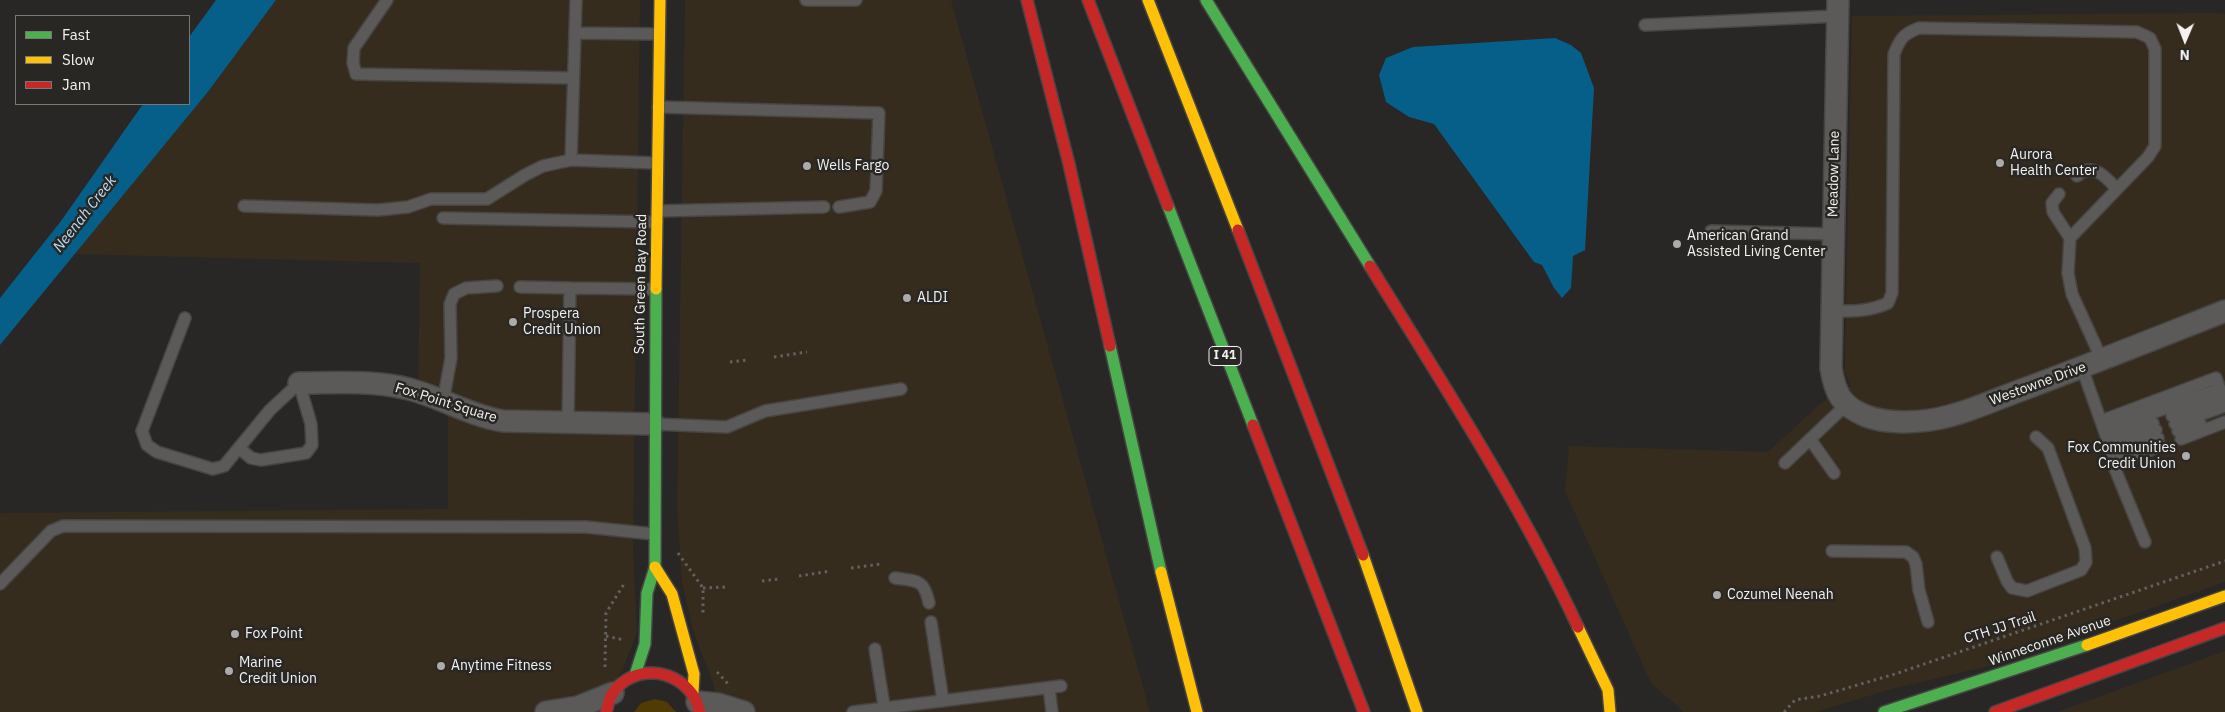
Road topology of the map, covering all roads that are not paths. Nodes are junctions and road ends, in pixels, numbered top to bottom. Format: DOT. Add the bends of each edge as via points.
graph roads {
  1 [pos="387,0"];
  2 [pos="576,0"];
  3 [pos="660,0"];
  4 [pos="806,0"];
  5 [pos="856,0"];
  6 [pos="1027,0"];
  7 [pos="1088,0"];
  8 [pos="1148,0"];
  9 [pos="1206,0"];
  10 [pos="1838,8"];
  11 [pos="1645,25"];
  12 [pos="575,33"];
  13 [pos="659,34"];
  14 [pos="573,78"];
  15 [pos="658,107"];
  16 [pos="571,160"];
  17 [pos="657,163"];
  18 [pos="2077,176"];
  19 [pos="2117,189"];
  20 [pos="2059,194"];
  21 [pos="244,206"];
  22 [pos="824,207"];
  23 [pos="839,207"];
  24 [pos="657,217"];
  25 [pos="443,218"];
  26 [pos="1711,232"];
  27 [pos="1832,234"];
  28 [pos="2070,238"];
  29 [pos="497,286"];
  30 [pos="520,287"];
  31 [pos="570,288"];
  32 [pos="656,289"];
  33 [pos="1831,310"];
  34 [pos="2225,311"];
  35 [pos="185,318"];
  36 [pos="2102,360"];
  37 [pos="2082,368"];
  38 [pos="299,383"];
  39 [pos="901,389"];
  40 [pos="2223,399"];
  41 [pos="443,402"];
  42 [pos="1846,405"];
  43 [pos="2225,414"];
  44 [pos="568,422"];
  45 [pos="2225,422"];
  46 [pos="654,424"];
  47 [pos="2177,427"];
  48 [pos="2036,437"];
  49 [pos="1810,439"];
  50 [pos="2108,442"];
  51 [pos="239,448"];
  52 [pos="1785,463"];
  53 [pos="1834,473"];
  54 [pos="654,534"];
  55 [pos="2145,542"];
  56 [pos="1832,551"];
  57 [pos="1997,557"];
  58 [pos="655,568"];
  59 [pos="895,578"];
  60 [pos="0,584"];
  61 [pos="2225,596"];
  62 [pos="929,603"];
  63 [pos="931,622"];
  64 [pos="1928,622"];
  65 [pos="2225,628"];
  66 [pos="875,649"];
  67 [pos="636,675"];
  68 [pos="1187,678"];
  69 [pos="1608,690"];
  70 [pos="1620,700"];
  71 [pos="943,701"];
  72 [pos="697,702"];
  73 [pos="609,703"];
  74 [pos="1184,704"];
  75 [pos="884,710"];
  76 [pos="546,712"];
  77 [pos="744,712"];
  78 [pos="853,712"];
  79 [pos="1052,712"];
  80 [pos="1197,712"];
  81 [pos="1364,712"];
  82 [pos="1417,712"];
  83 [pos="1610,712"];
  84 [pos="1884,712"];
  85 [pos="1995,712"];
  1 -- 14 [label="lane" via="354,48 356,74"];
  2 -- 12 [label="lane"];
  3 -- 13 [label="main road, South Green Bay Road"];
  4 -- 5 [label="lane"];
  6 -- 68 [label="main road" via="1069,164"];
  7 -- 81 [label="main road, I 41"];
  8 -- 82 [label="main road" via="1356,533"];
  9 -- 69 [label="main road" via="1448,392 1526,525"];
  10 -- 11 [label="lane"];
  10 -- 27 [label="street, Meadow Lane"];
  12 -- 13 [label="lane"];
  12 -- 14 [label="lane"];
  13 -- 15 [label="main road, South Green Bay Road"];
  14 -- 16 [label="lane"];
  15 -- 17 [label="main road, South Green Bay Road"];
  15 -- 23 [label="lane" via="879,113 876,191 870,202"];
  16 -- 17 [label="lane"];
  16 -- 21 [label="lane" via="543,166 487,199 431,199 378,210"];
  17 -- 24 [label="main road, South Green Bay Road"];
  18 -- 19 [label="lane" via="2082,171 2092,170 2104,174"];
  19 -- 28 [label="lane"];
  19 -- 33 [label="lane" via="2148,158 2155,146 2155,49 2150,38 2136,32 1919,28 1907,32 1894,54 1892,293 1888,303 1875,309"];
  20 -- 28 [label="lane" via="2052,203 2052,212"];
  22 -- 24 [label="lane"];
  24 -- 25 [label="lane"];
  24 -- 32 [label="main road, South Green Bay Road"];
  26 -- 27 [label="lane"];
  27 -- 33 [label="street, Meadow Lane"];
  28 -- 36 [label="lane" via="2068,273 2072,294"];
  29 -- 41 [label="lane" via="466,288 454,294 450,304 451,358"];
  30 -- 31 [label="lane"];
  31 -- 32 [label="lane"];
  31 -- 44 [label="lane"];
  32 -- 46 [label="main road, South Green Bay Road"];
  33 -- 42 [label="street, Meadow Lane" via="1831,368 1838,396"];
  34 -- 36 [label="street, Westowne Drive"];
  35 -- 51 [label="lane" via="142,431 147,445 157,452 213,469 224,466"];
  36 -- 37 [label="street, Westowne Drive"];
  37 -- 42 [label="street, Westowne Drive" via="1930,420 1884,420 1866,416"];
  37 -- 50 [label="lane"];
  38 -- 41 [label="street, Fox Point Square" via="391,385 418,391"];
  38 -- 51 [label="lane" via="270,410"];
  38 -- 51 [label="lane" via="311,424 312,445 306,453 261,460 252,458"];
  39 -- 46 [label="lane" via="765,411 727,426"];
  40 -- 47 [label="lane"];
  40 -- 50 [label="lane" via="2216,378"];
  41 -- 44 [label="street, Fox Point Square" via="495,420"];
  42 -- 49 [label="lane"];
  43 -- 47 [label="lane"];
  44 -- 46 [label="street, Fox Point Square"];
  45 -- 47 [label="lane"];
  46 -- 54 [label="main road, South Green Bay Road"];
  48 -- 57 [label="lane" via="2048,448 2085,548 2086,562 2081,570 2034,589 2019,591 2007,581"];
  49 -- 52 [label="lane"];
  49 -- 53 [label="lane"];
  50 -- 50 [label="lane" via="2157,434"];
  50 -- 55 [label="lane" via="2115,469"];
  54 -- 58 [label="main road, South Green Bay Road"];
  54 -- 60 [label="lane" via="586,527 63,526 51,530"];
  56 -- 64 [label="lane" via="1906,552 1913,556"];
  58 -- 67 [label="main road, South Green Bay Road" via="647,593 645,644"];
  58 -- 72 [label="main road" via="672,594 694,674"];
  59 -- 62 [label="lane" via="917,581 924,587"];
  61 -- 84 [label="main road, Winneconne Avenue"];
  63 -- 71 [label="lane"];
  65 -- 85 [label="main road"];
  66 -- 75 [label="lane"];
  67 -- 72 [label="main road" via="662,673 684,682"];
  67 -- 73 [label="main road" via="620,685"];
  68 -- 74 [label="main road"];
  68 -- 80 [label="main road"];
  69 -- 70 [label="main road"];
  69 -- 83 [label="main road"];
  71 -- 75 [label="lane"];
  71 -- 79 [label="lane" via="1055,687"];
  72 -- 77 [label="street"];
  73 -- 76 [label="street"];
  75 -- 78 [label="lane"];
}
